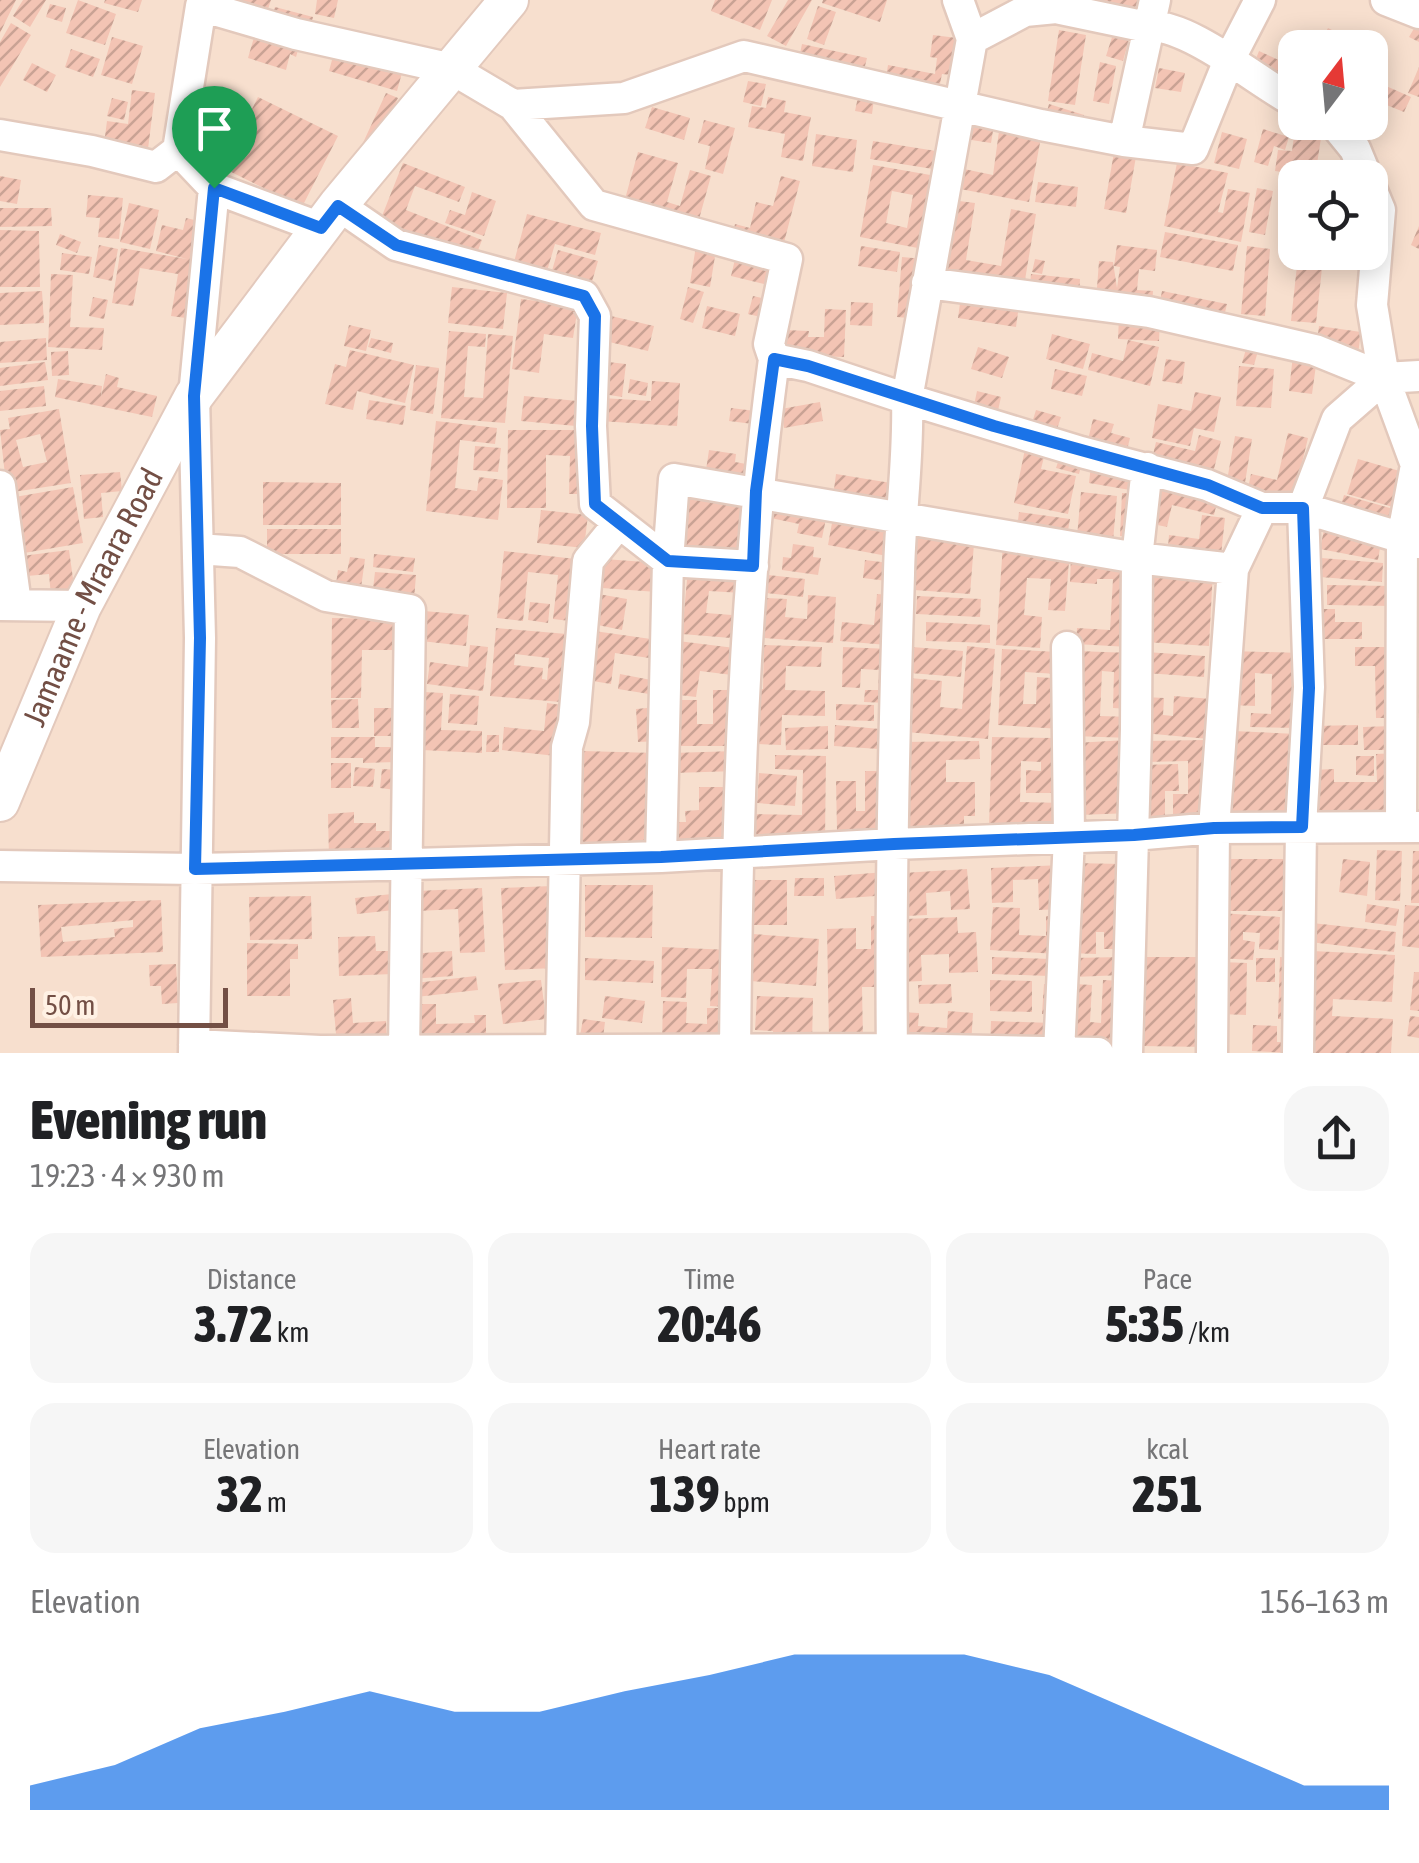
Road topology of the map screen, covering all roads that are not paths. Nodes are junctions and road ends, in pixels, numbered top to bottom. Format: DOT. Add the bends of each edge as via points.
graph roads {
  1 [pos="510,0"];
  2 [pos="958,0"];
  3 [pos="1260,0"];
  4 [pos="1386,0"];
  5 [pos="1419,13"];
  6 [pos="1151,14"];
  7 [pos="972,39"];
  8 [pos="1229,60"];
  9 [pos="452,69"];
  10 [pos="1278,91"];
  11 [pos="512,105"];
  12 [pos="960,105"];
  13 [pos="0,135"];
  14 [pos="1124,141"];
  15 [pos="178,150"];
  16 [pos="214,188"];
  17 [pos="329,217"];
  18 [pos="1375,270"];
  19 [pos="927,283"];
  20 [pos="774,359"];
  21 [pos="1419,376"];
  22 [pos="1384,378"];
  23 [pos="194,396"];
  24 [pos="907,400"];
  25 [pos="1146,468"];
  26 [pos="0,486"];
  27 [pos="756,491"];
  28 [pos="1262,508"];
  29 [pos="1303,508"];
  30 [pos="900,515"];
  31 [pos="619,523"];
  32 [pos="1410,541"];
  33 [pos="198,549"];
  34 [pos="1138,558"];
  35 [pos="668,561"];
  36 [pos="753,566"];
  37 [pos="1232,570"];
  38 [pos="8,604"];
  39 [pos="82,606"];
  40 [pos="1068,647"];
  41 [pos="0,802"];
  42 [pos="1302,827"];
  43 [pos="1410,827"];
  44 [pos="1214,828"];
  45 [pos="1134,835"];
  46 [pos="1069,837"];
  47 [pos="894,844"];
  48 [pos="737,854"];
  49 [pos="661,857"];
  50 [pos="567,860"];
  51 [pos="406,864"];
  52 [pos="0,866"];
  53 [pos="195,869"];
  54 [pos="194,1049"];
  55 [pos="892,1051"];
  56 [pos="404,1052"];
  57 [pos="561,1052"];
  58 [pos="735,1052"];
  59 [pos="1059,1053"];
  60 [pos="1098,1053"];
  61 [pos="1126,1053"];
  62 [pos="1212,1053"];
  63 [pos="1298,1053"];
  1 -- 9 [label="street, Jamaame - Mraara Road"];
  2 -- 7 [label="street"];
  3 -- 8 [label="street"];
  4 -- 5 [label="street"];
  6 -- 7 [label="street" via="1025,11"];
  6 -- 8 [label="street" via="1159,25"];
  6 -- 14 [label="street"];
  7 -- 12 [label="street"];
  8 -- 10 [label="street"];
  8 -- 14 [label="street" via="1193,149"];
  9 -- 11 [label="street"];
  9 -- 15 [label="street" via="201,6"];
  9 -- 17 [label="street, Jamaame - Mraara Road"];
  11 -- 12 [label="street" via="624,98 744,56"];
  11 -- 20 [label="street" via="594,206 787,260 769,344"];
  12 -- 14 [label="street"];
  12 -- 19 [label="street"];
  13 -- 15 [label="street" via="156,167"];
  15 -- 16 [label="street"];
  16 -- 17 [label="street"];
  16 -- 23 [label="street"];
  17 -- 23 [label="street, Jamaame - Mraara Road"];
  17 -- 31 [label="street" via="396,245 584,296 595,316 595,504"];
  18 -- 22 [label="street" via="1372,305"];
  19 -- 22 [label="street" via="1149,312 1315,350"];
  19 -- 24 [label="street"];
  20 -- 24 [label="street"];
  20 -- 27 [label="street"];
  21 -- 22 [label="street"];
  22 -- 29 [label="street" via="1338,419"];
  22 -- 32 [label="street" via="1416,465"];
  23 -- 33 [label="street"];
  23 -- 39 [label="street, Jamaame - Mraara Road"];
  24 -- 25 [label="street"];
  24 -- 30 [label="street"];
  25 -- 28 [label="street"];
  25 -- 34 [label="street"];
  26 -- 38 [label="street"];
  27 -- 30 [label="street"];
  27 -- 35 [label="street" via="674,479"];
  27 -- 36 [label="street"];
  28 -- 29 [label="street"];
  28 -- 37 [label="street"];
  29 -- 32 [label="street"];
  29 -- 42 [label="street" via="1309,688"];
  30 -- 34 [label="street"];
  30 -- 47 [label="street"];
  31 -- 35 [label="street"];
  31 -- 50 [label="street" via="588,562 567,747"];
  32 -- 43 [label="street"];
  33 -- 51 [label="street" via="240,552 326,596 410,610"];
  33 -- 53 [label="street"];
  34 -- 37 [label="street"];
  34 -- 45 [label="street"];
  35 -- 36 [label="street"];
  35 -- 49 [label="street"];
  36 -- 48 [label="street"];
  37 -- 44 [label="street"];
  38 -- 39 [label="street"];
  39 -- 41 [label="street, Jamaame - Mraara Road"];
  40 -- 46 [label="street"];
  42 -- 43 [label="street"];
  42 -- 44 [label="street"];
  42 -- 63 [label="street"];
  44 -- 45 [label="street"];
  44 -- 62 [label="street"];
  45 -- 46 [label="street"];
  45 -- 61 [label="street"];
  46 -- 47 [label="street"];
  46 -- 59 [label="street"];
  47 -- 48 [label="street"];
  47 -- 55 [label="street"];
  48 -- 49 [label="street"];
  48 -- 58 [label="street"];
  49 -- 50 [label="street"];
  50 -- 51 [label="street"];
  50 -- 57 [label="street"];
  51 -- 53 [label="street"];
  51 -- 56 [label="street"];
  52 -- 53 [label="street"];
  53 -- 54 [label="street"];
  54 -- 56 [label="street"];
  55 -- 58 [label="street"];
  55 -- 59 [label="street"];
  56 -- 57 [label="street"];
  57 -- 58 [label="street"];
  59 -- 60 [label="street"];
}
